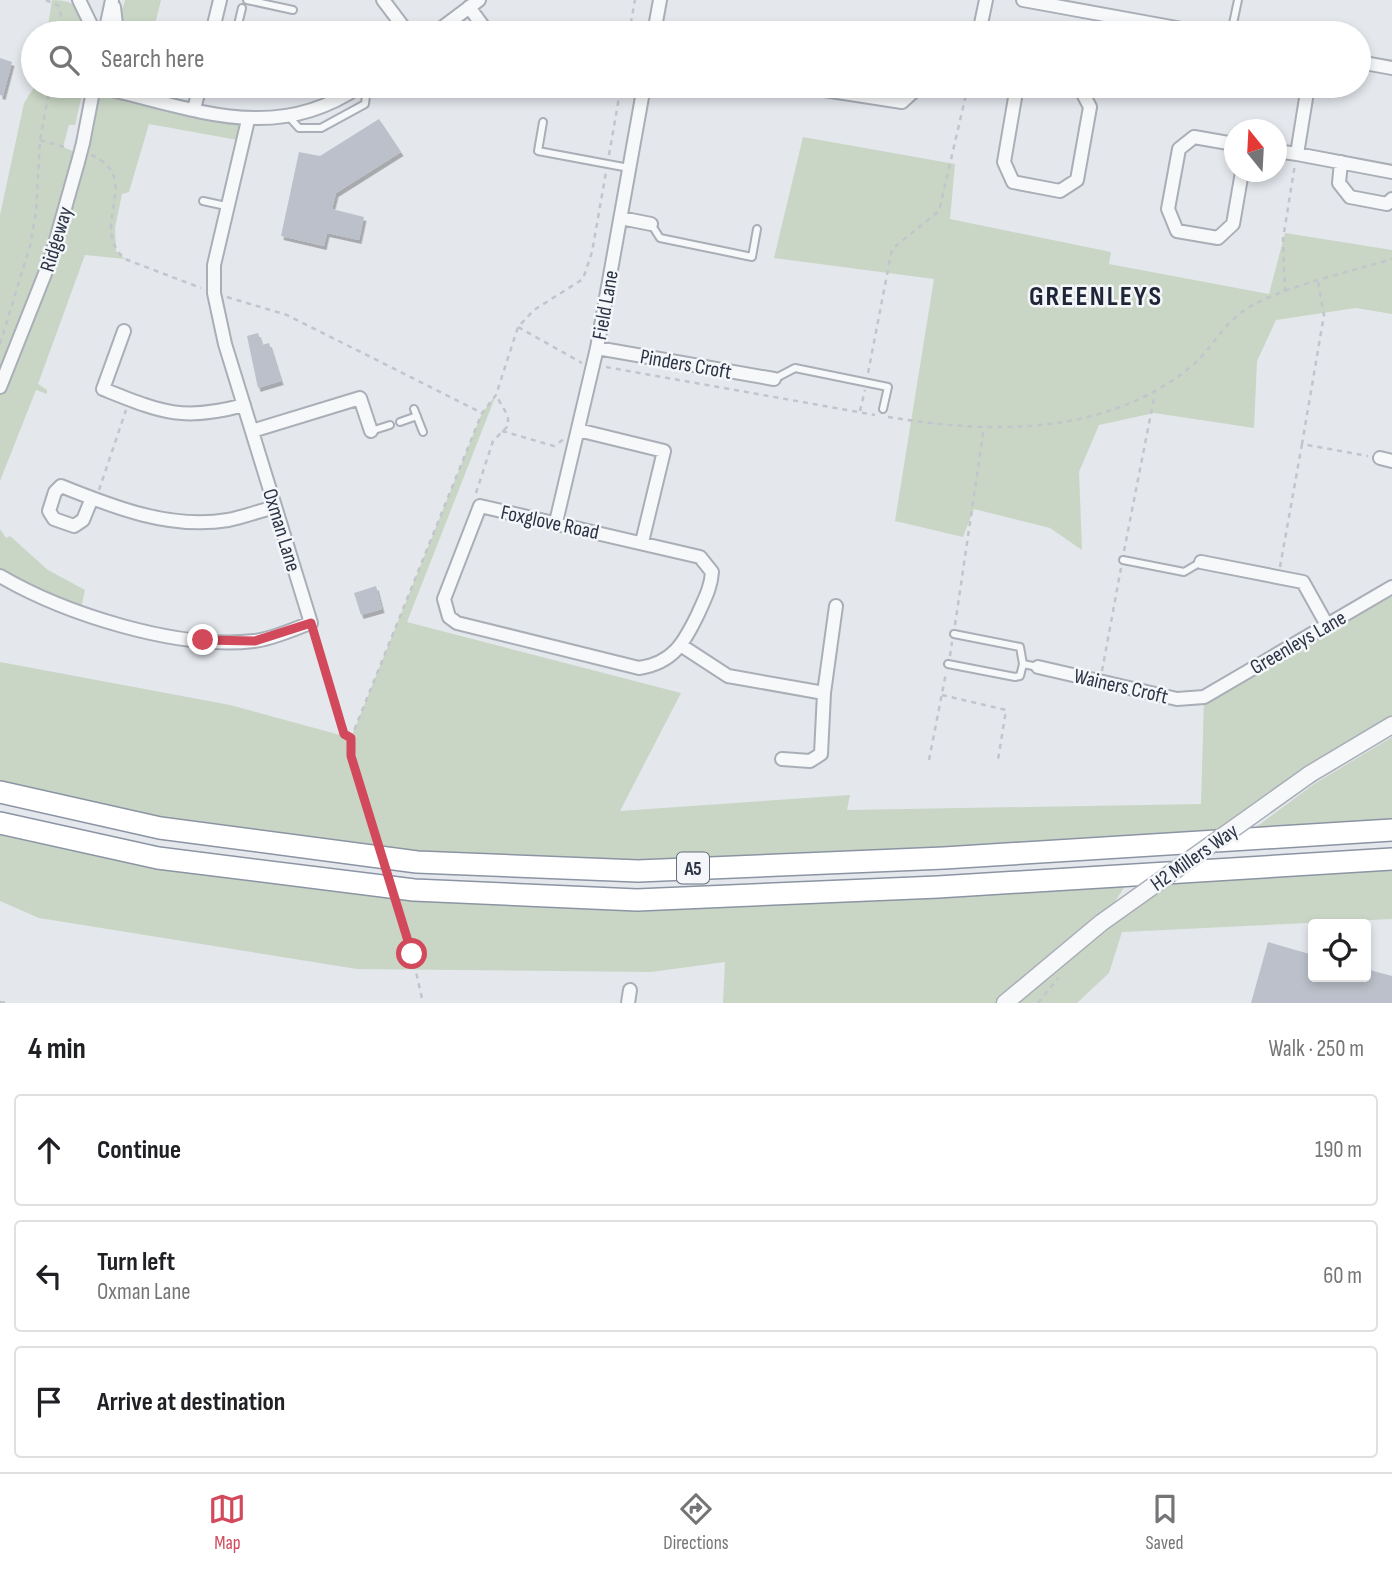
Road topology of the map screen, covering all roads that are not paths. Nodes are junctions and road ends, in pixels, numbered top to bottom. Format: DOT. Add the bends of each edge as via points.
graph roads {
  1 [pos="79,0"];
  2 [pos="113,0"];
  3 [pos="220,0"];
  4 [pos="247,0"];
  5 [pos="383,0"];
  6 [pos="660,0"];
  7 [pos="986,0"];
  8 [pos="1023,0"];
  9 [pos="1238,0"];
  10 [pos="1040,1"];
  11 [pos="474,4"];
  12 [pos="242,8"];
  13 [pos="293,10"];
  14 [pos="89,21"];
  15 [pos="108,21"];
  16 [pos="116,21"];
  17 [pos="217,21"];
  18 [pos="239,21"];
  19 [pos="399,21"];
  20 [pos="451,21"];
  21 [pos="482,21"];
  22 [pos="656,21"];
  23 [pos="982,21"];
  24 [pos="1142,21"];
  25 [pos="1234,21"];
  26 [pos="1371,64"];
  27 [pos="1392,68"];
  28 [pos="91,98"];
  29 [pos="159,98"];
  30 [pos="197,98"];
  31 [pos="343,98"];
  32 [pos="366,98"];
  33 [pos="642,98"];
  34 [pos="880,98"];
  35 [pos="906,98"];
  36 [pos="1015,98"];
  37 [pos="1085,98"];
  38 [pos="1306,98"];
  39 [pos="194,109"];
  40 [pos="289,118"];
  41 [pos="248,120"];
  42 [pos="543,122"];
  43 [pos="1224,142"];
  44 [pos="1287,153"];
  45 [pos="1297,154"];
  46 [pos="1342,162"];
  47 [pos="629,168"];
  48 [pos="1392,172"];
  49 [pos="1240,182"];
  50 [pos="1392,200"];
  51 [pos="203,201"];
  52 [pos="226,206"];
  53 [pos="621,218"];
  54 [pos="651,224"];
  55 [pos="757,229"];
  56 [pos="124,331"];
  57 [pos="597,348"];
  58 [pos="774,380"];
  59 [pos="0,387"];
  60 [pos="244,405"];
  61 [pos="883,409"];
  62 [pos="400,422"];
  63 [pos="390,425"];
  64 [pos="578,430"];
  65 [pos="252,431"];
  66 [pos="371,431"];
  67 [pos="423,432"];
  68 [pos="93,499"];
  69 [pos="275,507"];
  70 [pos="556,522"];
  71 [pos="642,542"];
  72 [pos="1123,560"];
  73 [pos="1201,562"];
  74 [pos="0,576"];
  75 [pos="1392,587"];
  76 [pos="836,606"];
  77 [pos="1327,625"];
  78 [pos="954,634"];
  79 [pos="682,646"];
  80 [pos="948,664"];
  81 [pos="1023,664"];
  82 [pos="1038,667"];
  83 [pos="824,693"];
  84 [pos="1204,697"];
  85 [pos="1392,716"];
  86 [pos="1392,725"];
  87 [pos="1364,742"];
  88 [pos="782,759"];
  89 [pos="0,792"];
  90 [pos="0,823"];
  91 [pos="1392,830"];
  92 [pos="1392,859"];
  93 [pos="1005,1003"];
  1 -- 14 [label="street"];
  2 -- 15 [label="street"];
  2 -- 16 [label="street"];
  3 -- 17 [label="street"];
  4 -- 13 [label="lane"];
  5 -- 19 [label="street"];
  6 -- 22 [label="street"];
  7 -- 23 [label="street"];
  8 -- 10 [label="street"];
  9 -- 25 [label="lane"];
  10 -- 24 [label="street"];
  11 -- 20 [label="street"];
  11 -- 21 [label="street"];
  12 -- 18 [label="lane"];
  26 -- 27 [label="street"];
  28 -- 59 [label="street, Ridgeway" via="50,261"];
  29 -- 39 [label="street"];
  30 -- 39 [label="street"];
  31 -- 40 [label="street"];
  32 -- 40 [label="lane" via="365,104 321,128 299,128"];
  33 -- 47 [label="street, Field Lane"];
  34 -- 35 [label="street" via="902,102"];
  36 -- 37 [label="street" via="1004,162 1013,182 1060,191 1077,180 1090,107"];
  38 -- 45 [label="street"];
  39 -- 41 [label="street"];
  40 -- 41 [label="street"];
  41 -- 52 [label="street, Oxman Lane"];
  42 -- 47 [label="lane" via="538,151"];
  43 -- 49 [label="street" via="1194,137 1179,149 1168,209 1177,231 1218,238 1233,224"];
  44 -- 45 [label="street"];
  45 -- 46 [label="street"];
  46 -- 48 [label="street"];
  46 -- 50 [label="street" via="1339,183 1350,197 1387,204"];
  47 -- 53 [label="street, Field Lane"];
  51 -- 52 [label="lane"];
  52 -- 60 [label="street, Oxman Lane" via="214,293"];
  53 -- 54 [label="street"];
  53 -- 57 [label="street, Field Lane"];
  54 -- 55 [label="lane" via="660,239 752,257"];
  56 -- 60 [label="street" via="103,388 175,414 208,415"];
  57 -- 58 [label="street, Pinders Croft"];
  57 -- 64 [label="street, Field Lane"];
  58 -- 61 [label="lane" via="795,368 888,387"];
  60 -- 65 [label="street, Oxman Lane"];
  62 -- 67 [label="lane" via="416,413"];
  63 -- 66 [label="lane"];
  64 -- 70 [label="street, Field Lane"];
  64 -- 71 [label="street" via="664,451"];
  65 -- 66 [label="street" via="360,398"];
  65 -- 69 [label="street, Oxman Lane"];
  68 -- 69 [label="street" via="151,517 192,523 228,520"];
  69 -- 74 [label="street, Oxman Lane" via="311,623 255,641 203,640 141,629 80,613"];
  70 -- 71 [label="street, Foxglove Road"];
  70 -- 79 [label="street, Foxglove Road" via="480,506 444,598 444,609 457,623 639,668 655,666"];
  71 -- 79 [label="street, Foxglove Road" via="700,557 712,572 711,585"];
  72 -- 73 [label="lane" via="1185,572"];
  73 -- 77 [label="street" via="1303,582"];
  75 -- 77 [label="street, Greenleys Lane"];
  76 -- 83 [label="street"];
  77 -- 84 [label="street, Greenleys Lane"];
  78 -- 81 [label="lane" via="1020,647"];
  79 -- 83 [label="street" via="728,676"];
  80 -- 81 [label="lane" via="1016,677"];
  81 -- 82 [label="lane"];
  82 -- 84 [label="street, Wainers Croft" via="1177,699"];
  83 -- 88 [label="street" via="821,754 810,761"];
  85 -- 87 [label="street"];
  86 -- 87 [label="street, H2 Millers Way"];
  87 -- 93 [label="street, H2 Millers Way, bridge" via="1310,774 1101,923"];
  89 -- 91 [label="highway, A5" via="160,828 418,862 638,871"];
  90 -- 92 [label="highway, A5" via="158,858 414,890 637,900"];
}
